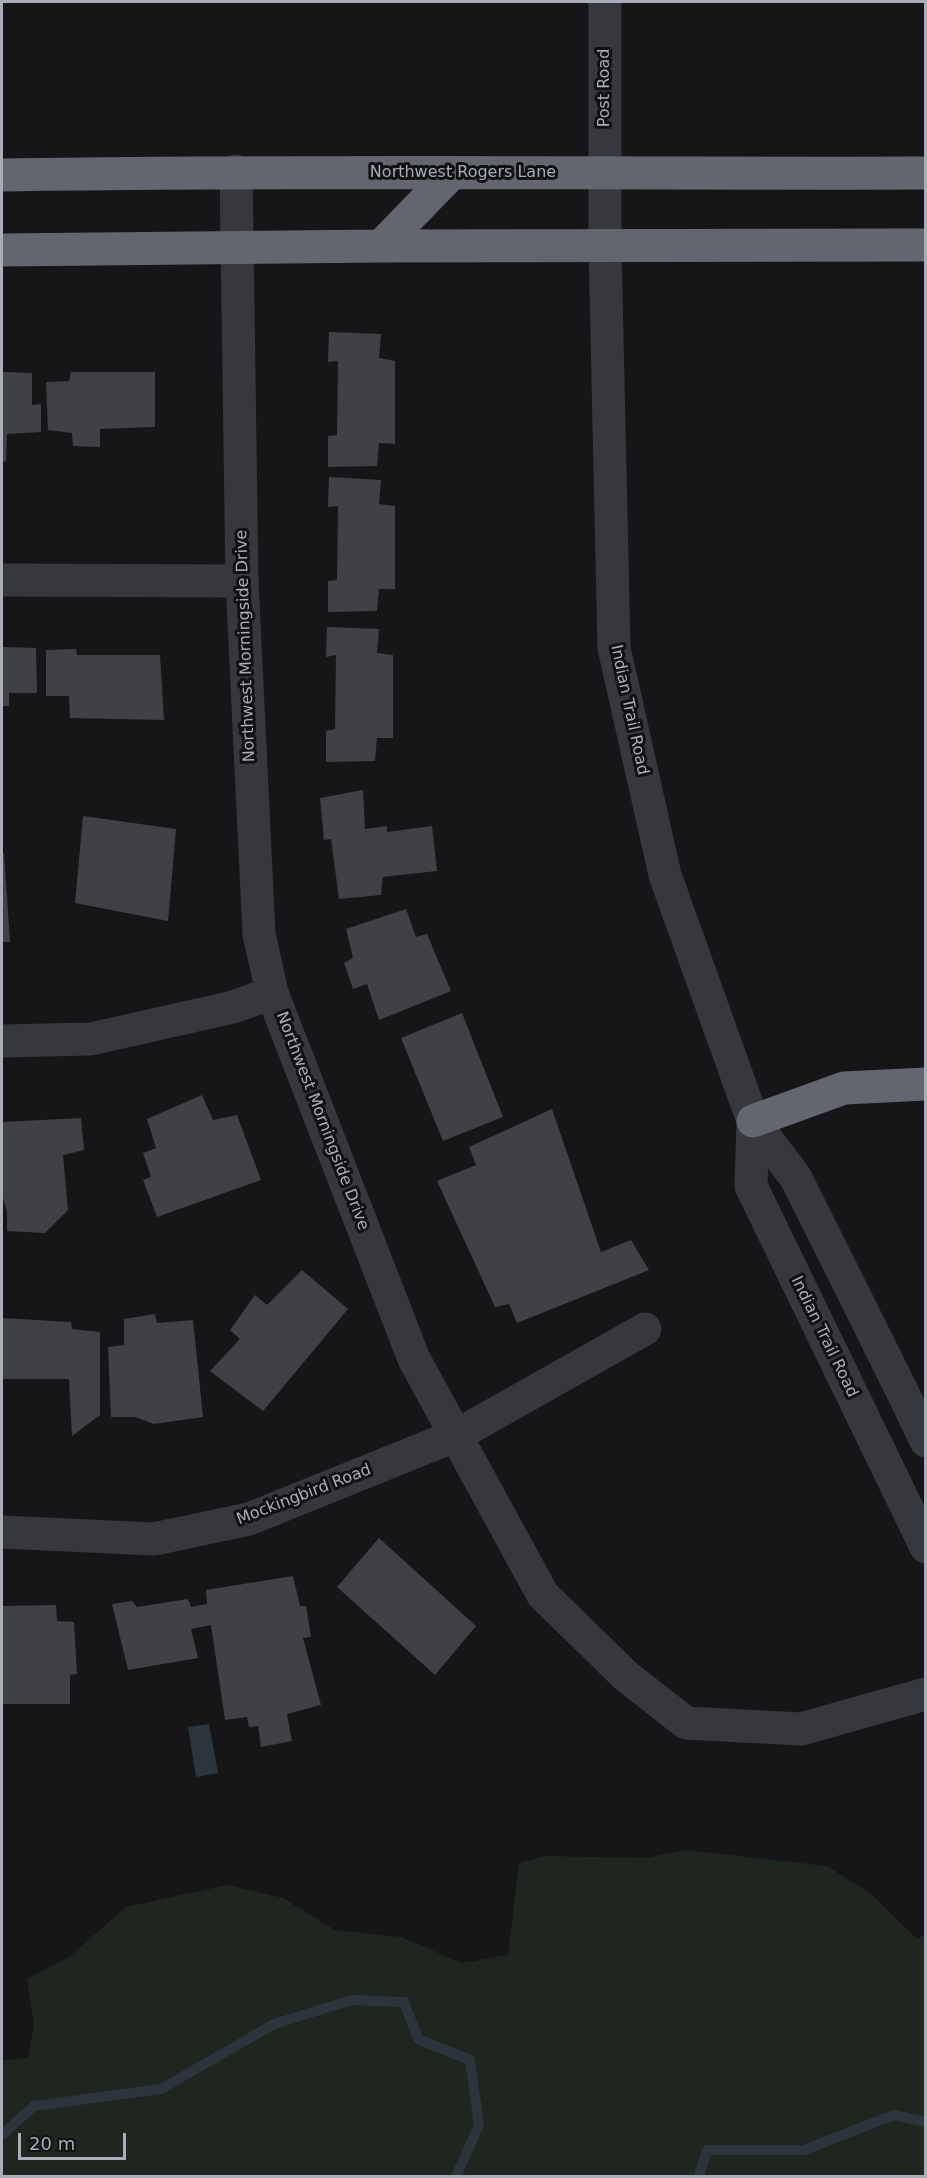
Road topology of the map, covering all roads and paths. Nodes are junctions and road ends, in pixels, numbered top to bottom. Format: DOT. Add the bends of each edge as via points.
graph roads {
  1 [pos="605,2"];
  2 [pos="236,171"];
  3 [pos="452,173"];
  4 [pos="926,173"];
  5 [pos="606,174"];
  6 [pos="2,175"];
  7 [pos="926,245"];
  8 [pos="381,246"];
  9 [pos="605,247"];
  10 [pos="237,248"];
  11 [pos="2,250"];
  12 [pos="2,580"];
  13 [pos="242,581"];
  14 [pos="272,993"];
  15 [pos="2,1041"];
  16 [pos="926,1084"];
  17 [pos="753,1121"];
  18 [pos="645,1329"];
  19 [pos="457,1435"];
  20 [pos="926,1441"];
  21 [pos="2,1532"];
  22 [pos="926,1547"];
  23 [pos="926,1694"];
  1 -- 5 [label="street, Post Road"];
  2 -- 3 [label="highway, Northwest Rogers Lane"];
  2 -- 6 [label="highway, Northwest Rogers Lane"];
  2 -- 10 [label="street, Northwest Morningside Drive"];
  3 -- 5 [label="highway, Northwest Rogers Lane"];
  3 -- 8 [label="highway"];
  4 -- 5 [label="highway, Northwest Rogers Lane"];
  5 -- 9 [label="street, Indian Trail Road"];
  7 -- 9 [label="highway"];
  8 -- 9 [label="highway"];
  8 -- 10 [label="highway"];
  9 -- 17 [label="street, Indian Trail Road" via="614,648 665,875"];
  10 -- 11 [label="highway"];
  10 -- 13 [label="street, Northwest Morningside Drive"];
  12 -- 13 [label="street"];
  13 -- 14 [label="street, Northwest Morningside Drive" via="259,934"];
  14 -- 15 [label="street" via="91,1039"];
  14 -- 19 [label="street, Northwest Morningside Drive" via="414,1359"];
  16 -- 17 [label="highway" via="844,1088"];
  17 -- 20 [label="street, Indian Trail Road" via="796,1178"];
  17 -- 22 [label="street, Indian Trail Road" via="751,1186"];
  18 -- 19 [label="street, Mockingbird Road"];
  19 -- 21 [label="street, Mockingbird Road" via="249,1519 154,1539"];
  19 -- 23 [label="street, Northwest Morningside Drive" via="543,1595 626,1676 686,1723 801,1729"];
}
